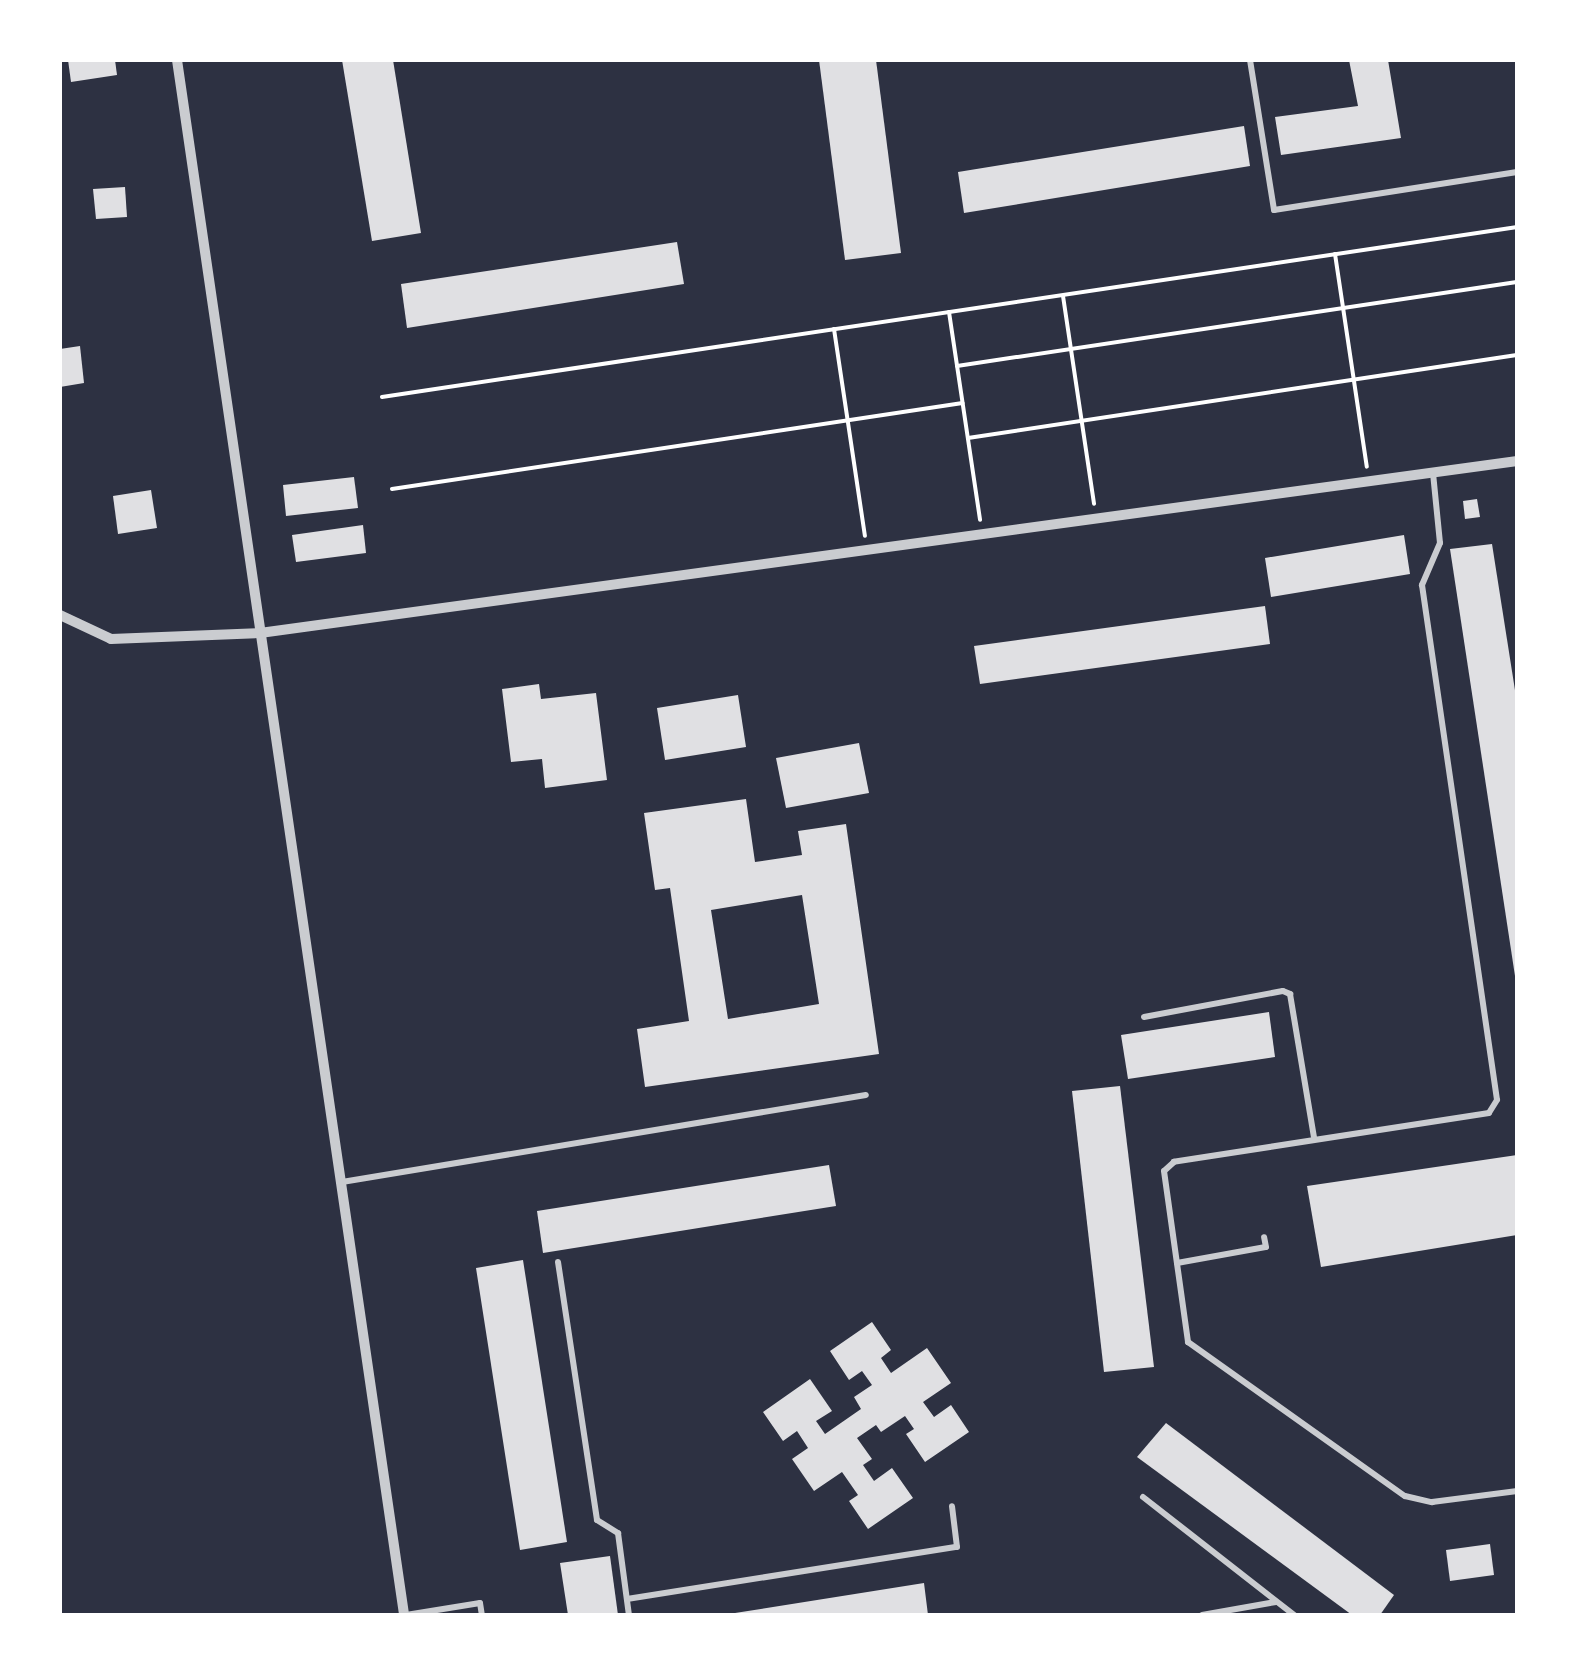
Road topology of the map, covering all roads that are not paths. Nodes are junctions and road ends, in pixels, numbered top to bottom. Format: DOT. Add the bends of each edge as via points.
graph roads {
  1 [pos="176,60"];
  2 [pos="1250,60"];
  3 [pos="1517,172"];
  4 [pos="1517,461"];
  5 [pos="1433,473"];
  6 [pos="60,615"];
  7 [pos="260,633"];
  8 [pos="1144,1016"];
  9 [pos="866,1095"];
  10 [pos="1314,1137"];
  11 [pos="340,1182"];
  12 [pos="1264,1237"];
  13 [pos="558,1262"];
  14 [pos="1177,1262"];
  15 [pos="1517,1492"];
  16 [pos="1143,1496"];
  17 [pos="952,1506"];
  18 [pos="627,1599"];
  19 [pos="1277,1602"];
  20 [pos="405,1615"];
  21 [pos="482,1615"];
  22 [pos="629,1615"];
  23 [pos="1202,1615"];
  24 [pos="1294,1615"];
  1 -- 7 [label="street"];
  2 -- 3 [label="lane" via="1274,210"];
  4 -- 5 [label="street"];
  5 -- 7 [label="street"];
  5 -- 10 [label="lane" via="1440,543 1422,585 1497,1100 1489,1112"];
  6 -- 7 [label="street" via="111,639"];
  7 -- 11 [label="street"];
  8 -- 10 [label="lane" via="1290,994"];
  9 -- 11 [label="lane"];
  10 -- 14 [label="lane" via="1174,1162 1164,1171"];
  11 -- 20 [label="street"];
  12 -- 14 [label="lane" via="1266,1248"];
  13 -- 18 [label="lane" via="597,1520 618,1533"];
  14 -- 15 [label="lane" via="1188,1342 1406,1496 1432,1502"];
  16 -- 19 [label="lane"];
  17 -- 18 [label="lane" via="956,1547"];
  18 -- 22 [label="lane"];
  19 -- 23 [label="lane"];
  19 -- 24 [label="lane"];
  20 -- 21 [label="lane" via="480,1603"];
}
